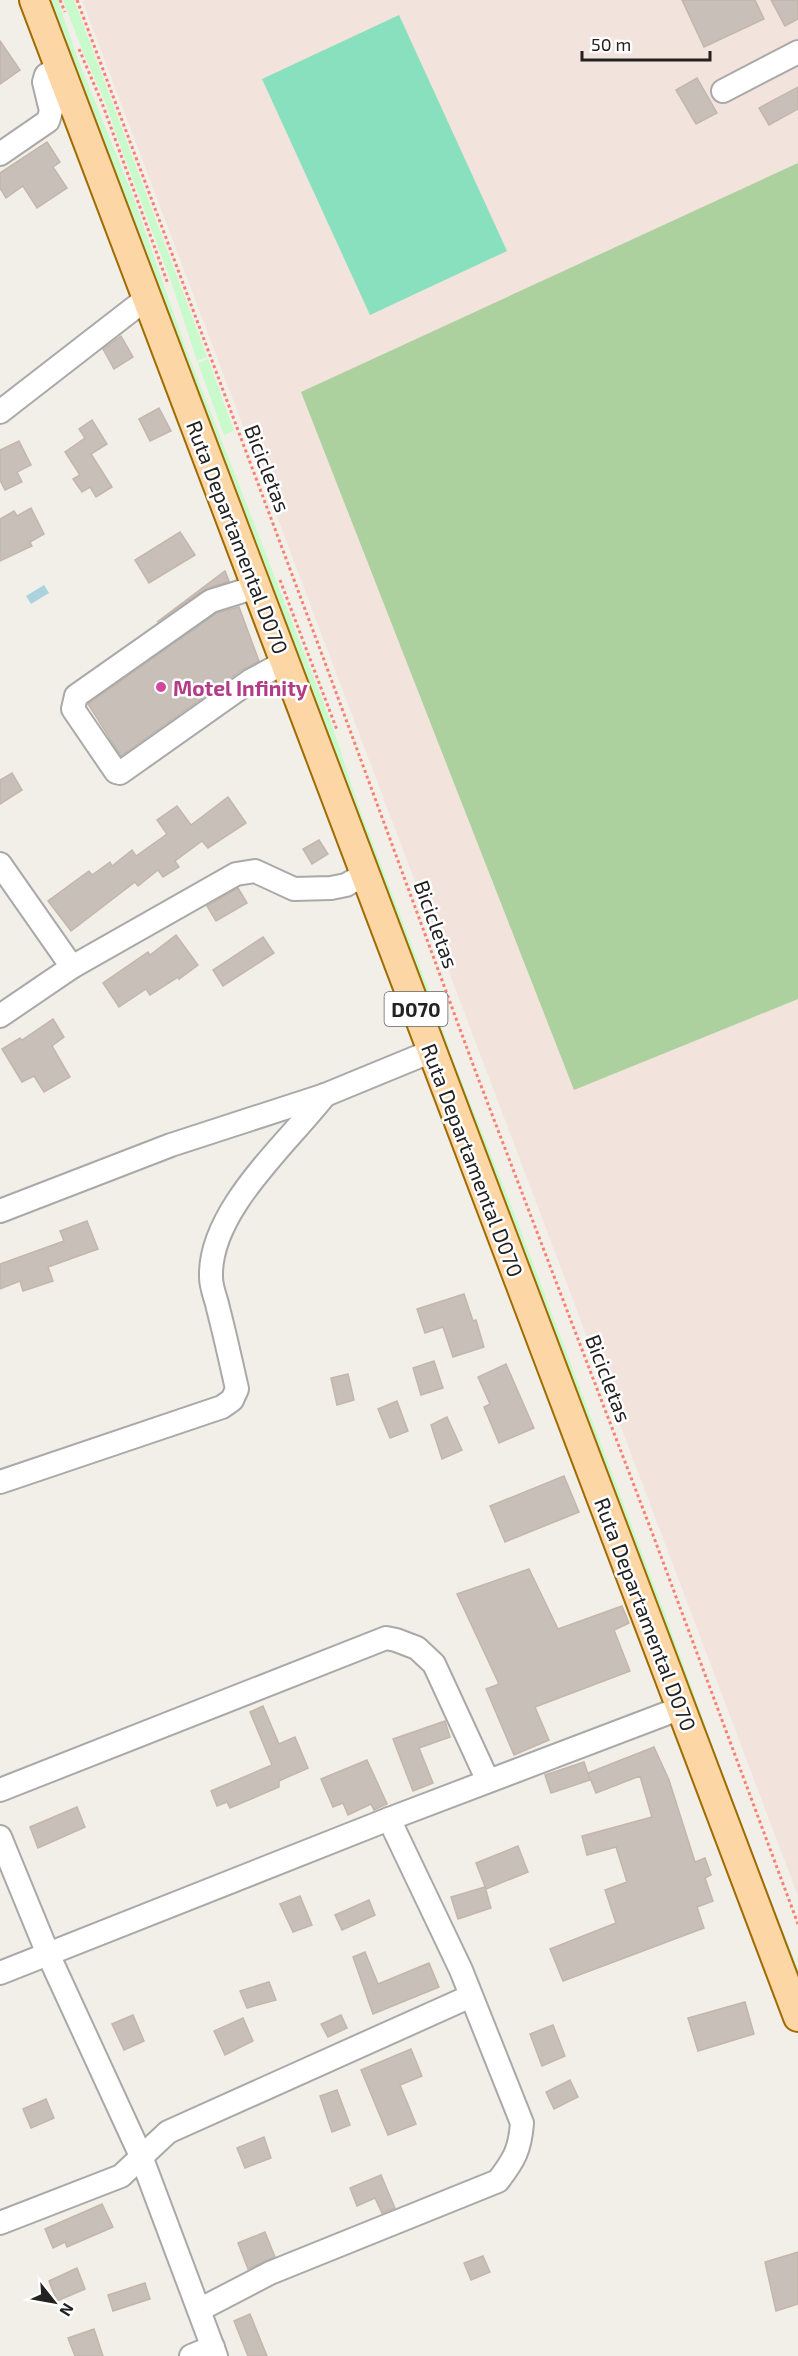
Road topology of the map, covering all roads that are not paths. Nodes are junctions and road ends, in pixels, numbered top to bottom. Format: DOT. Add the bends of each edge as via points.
graph roads {
  1 [pos="34,0"];
  2 [pos="798,52"];
  3 [pos="59,67"];
  4 [pos="723,91"];
  5 [pos="0,154"];
  6 [pos="147,298"];
  7 [pos="0,412"];
  8 [pos="256,586"];
  9 [pos="285,662"];
  10 [pos="0,864"];
  11 [pos="365,874"];
  12 [pos="72,967"];
  13 [pos="0,1016"];
  14 [pos="432,1051"];
  15 [pos="325,1095"];
  16 [pos="0,1211"];
  17 [pos="0,1482"];
  18 [pos="681,1708"];
  19 [pos="488,1781"];
  20 [pos="0,1790"];
  21 [pos="389,1819"];
  22 [pos="0,1837"];
  23 [pos="48,1954"];
  24 [pos="0,1973"];
  25 [pos="471,1996"];
  26 [pos="798,2017"];
  27 [pos="141,2156"];
  28 [pos="0,2223"];
  29 [pos="199,2310"];
  30 [pos="215,2352"];
  31 [pos="191,2356"];
  1 -- 3 [label="main road, Ruta Departamental D070 / D070"];
  2 -- 4 [label="street"];
  3 -- 5 [label="street" via="46,75 44,82 51,111 48,121"];
  3 -- 6 [label="main road, Ruta Departamental D070 / D070"];
  6 -- 7 [label="street"];
  6 -- 8 [label="main road, Ruta Departamental D070 / D070"];
  8 -- 9 [label="main road, Ruta Departamental D070 / D070"];
  8 -- 9 [label="street" via="211,602 76,696 73,709 120,773 250,681"];
  9 -- 11 [label="main road, Ruta Departamental D070 / D070"];
  10 -- 12 [label="street"];
  11 -- 12 [label="street" via="346,885 294,889 255,871 236,874"];
  11 -- 14 [label="main road, Ruta Departamental D070 / D070"];
  12 -- 13 [label="street"];
  14 -- 15 [label="street"];
  14 -- 18 [label="main road, Ruta Departamental D070 / D070"];
  15 -- 16 [label="street" via="171,1144"];
  15 -- 17 [label="street" via="233,1208 213,1250 211,1280 237,1389 232,1400 222,1407"];
  18 -- 19 [label="street"];
  18 -- 26 [label="main road, Ruta Departamental D070 / D070"];
  19 -- 20 [label="street" via="434,1664 417,1648 386,1638"];
  19 -- 21 [label="street"];
  21 -- 23 [label="street"];
  21 -- 25 [label="street"];
  22 -- 23 [label="street"];
  23 -- 24 [label="street"];
  23 -- 27 [label="street"];
  25 -- 27 [label="street" via="168,2132"];
  25 -- 29 [label="street" via="522,2123 521,2144 513,2163 498,2181 270,2273"];
  27 -- 28 [label="street" via="121,2176"];
  27 -- 29 [label="street"];
  29 -- 30 [label="street"];
  30 -- 31 [label="street"];
}
